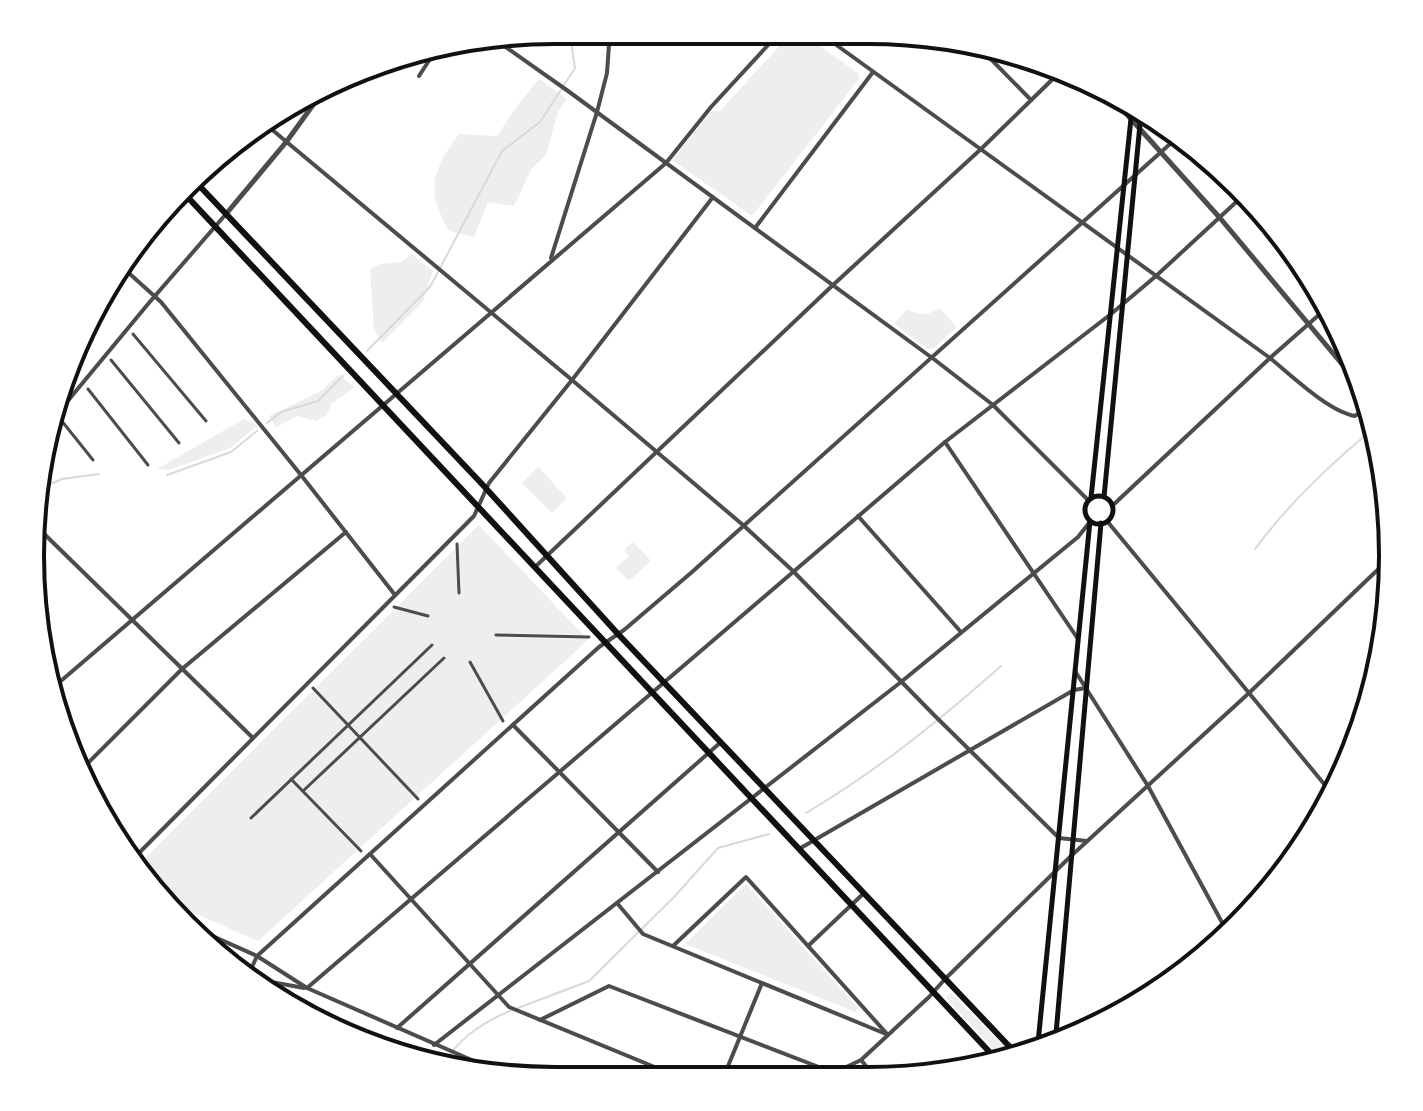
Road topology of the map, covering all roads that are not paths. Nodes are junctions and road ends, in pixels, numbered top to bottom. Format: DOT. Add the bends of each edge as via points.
graph roads {
  1 [pos="609,44"];
  2 [pos="769,44"];
  3 [pos="835,44"];
  4 [pos="505,47"];
  5 [pos="991,59"];
  6 [pos="430,60"];
  7 [pos="873,72"];
  8 [pos="419,76"];
  9 [pos="1053,79"];
  10 [pos="1031,100"];
  11 [pos="312,106"];
  12 [pos="597,112"];
  13 [pos="1131,118"];
  14 [pos="1140,123"];
  15 [pos="1140,127"];
  16 [pos="272,129"];
  17 [pos="287,141"];
  18 [pos="1170,144"];
  19 [pos="981,149"];
  20 [pos="1160,153"];
  21 [pos="666,163"];
  22 [pos="1135,175"];
  23 [pos="1124,185"];
  24 [pos="201,187"];
  25 [pos="713,197"];
  26 [pos="189,199"];
  27 [pos="1237,202"];
  28 [pos="226,214"];
  29 [pos="1220,218"];
  30 [pos="1082,222"];
  31 [pos="215,226"];
  32 [pos="755,228"];
  33 [pos="1118,248"];
  34 [pos="1127,255"];
  35 [pos="551,260"];
  36 [pos="129,273"];
  37 [pos="1156,276"];
  38 [pos="833,285"];
  39 [pos="155,296"];
  40 [pos="1123,303"];
  41 [pos="490,313"];
  42 [pos="1111,314"];
  43 [pos="1319,315"];
  44 [pos="1308,325"];
  45 [pos="133,334"];
  46 [pos="931,357"];
  47 [pos="1270,358"];
  48 [pos="111,360"];
  49 [pos="1342,364"];
  50 [pos="572,380"];
  51 [pos="88,389"];
  52 [pos="396,393"];
  53 [pos="68,401"];
  54 [pos="383,404"];
  55 [pos="993,405"];
  56 [pos="1359,413"];
  57 [pos="62,421"];
  58 [pos="206,421"];
  59 [pos="945,442"];
  60 [pos="179,443"];
  61 [pos="656,452"];
  62 [pos="93,460"];
  63 [pos="148,465"];
  64 [pos="301,475"];
  65 [pos="486,489"];
  66 [pos="1104,497"];
  67 [pos="1090,499"];
  68 [pos="1112,506"];
  69 [pos="478,507"];
  70 [pos="858,516"];
  71 [pos="1090,521"];
  72 [pos="1104,522"];
  73 [pos="743,525"];
  74 [pos="346,532"];
  75 [pos="45,534"];
  76 [pos="457,544"];
  77 [pos="547,556"];
  78 [pos="535,567"];
  79 [pos="1379,569"];
  80 [pos="793,571"];
  81 [pos="1034,574"];
  82 [pos="459,593"];
  83 [pos="395,595"];
  84 [pos="394,607"];
  85 [pos="428,616"];
  86 [pos="132,620"];
  87 [pos="961,632"];
  88 [pos="618,634"];
  89 [pos="496,635"];
  90 [pos="589,637"];
  91 [pos="1079,639"];
  92 [pos="606,643"];
  93 [pos="432,645"];
  94 [pos="444,658"];
  95 [pos="470,662"];
  96 [pos="182,669"];
  97 [pos="1075,671"];
  98 [pos="60,682"];
  99 [pos="664,682"];
  100 [pos="901,682"];
  101 [pos="313,688"];
  102 [pos="1086,688"];
  103 [pos="1074,690"];
  104 [pos="652,692"];
  105 [pos="1249,693"];
  106 [pos="503,721"];
  107 [pos="348,725"];
  108 [pos="513,725"];
  109 [pos="359,737"];
  110 [pos="253,738"];
  111 [pos="721,742"];
  112 [pos="970,750"];
  113 [pos="709,753"];
  114 [pos="88,763"];
  115 [pos="559,772"];
  116 [pos="291,778"];
  117 [pos="1325,785"];
  118 [pos="1148,786"];
  119 [pos="765,789"];
  120 [pos="303,791"];
  121 [pos="418,799"];
  122 [pos="752,799"];
  123 [pos="251,818"];
  124 [pos="618,833"];
  125 [pos="1059,838"];
  126 [pos="1072,839"];
  127 [pos="814,840"];
  128 [pos="1087,841"];
  129 [pos="799,849"];
  130 [pos="361,851"];
  131 [pos="139,853"];
  132 [pos="370,854"];
  133 [pos="1071,856"];
  134 [pos="1055,871"];
  135 [pos="658,872"];
  136 [pos="864,893"];
  137 [pos="411,899"];
  138 [pos="617,903"];
  139 [pos="851,905"];
  140 [pos="1223,923"];
  141 [pos="215,937"];
  142 [pos="673,946"];
  143 [pos="808,946"];
  144 [pos="257,956"];
  145 [pos="470,964"];
  146 [pos="251,967"];
  147 [pos="945,979"];
  148 [pos="272,982"];
  149 [pos="762,983"];
  150 [pos="307,988"];
  151 [pos="934,992"];
  152 [pos="498,995"];
  153 [pos="540,1020"];
  154 [pos="397,1028"];
  155 [pos="1054,1031"];
  156 [pos="888,1035"];
  157 [pos="740,1037"];
  158 [pos="1039,1037"];
  159 [pos="434,1045"];
  160 [pos="1010,1047"];
  161 [pos="990,1052"];
  162 [pos="469,1059"];
  163 [pos="861,1060"];
  164 [pos="655,1067"];
  165 [pos="728,1067"];
  166 [pos="819,1067"];
  167 [pos="846,1067"];
  168 [pos="867,1067"];
  1 -- 12 [label="street"];
  2 -- 21 [label="street"];
  3 -- 7 [label="street"];
  4 -- 12 [label="street"];
  5 -- 10 [label="street"];
  6 -- 8 [label="street"];
  7 -- 19 [label="street"];
  7 -- 32 [label="street"];
  9 -- 10 [label="street"];
  10 -- 19 [label="street"];
  11 -- 17 [label="street"];
  12 -- 21 [label="street"];
  12 -- 35 [label="street"];
  13 -- 15 [label="street"];
  13 -- 23 [label="main road"];
  14 -- 15 [label="main road"];
  15 -- 20 [label="street"];
  15 -- 22 [label="main road"];
  16 -- 17 [label="street"];
  17 -- 28 [label="street"];
  17 -- 41 [label="street"];
  18 -- 20 [label="street"];
  19 -- 30 [label="street"];
  19 -- 38 [label="street"];
  20 -- 22 [label="street"];
  20 -- 29 [label="street"];
  21 -- 25 [label="street"];
  21 -- 35 [label="street"];
  22 -- 23 [label="street"];
  22 -- 34 [label="main road"];
  23 -- 30 [label="street"];
  23 -- 33 [label="main road"];
  24 -- 28 [label="main road"];
  25 -- 32 [label="street"];
  25 -- 50 [label="street"];
  26 -- 31 [label="main road"];
  27 -- 29 [label="street"];
  28 -- 31 [label="street"];
  28 -- 52 [label="main road"];
  29 -- 37 [label="street"];
  29 -- 44 [label="street"];
  30 -- 33 [label="street"];
  30 -- 46 [label="street"];
  31 -- 39 [label="street"];
  31 -- 54 [label="main road"];
  32 -- 38 [label="street"];
  33 -- 34 [label="street"];
  33 -- 42 [label="main road"];
  34 -- 37 [label="street"];
  34 -- 40 [label="main road"];
  35 -- 41 [label="street"];
  36 -- 39 [label="street"];
  37 -- 40 [label="street"];
  37 -- 47 [label="street"];
  38 -- 46 [label="street"];
  38 -- 61 [label="street"];
  39 -- 53 [label="street"];
  39 -- 64 [label="street"];
  40 -- 42 [label="street"];
  40 -- 66 [label="main road"];
  41 -- 50 [label="street"];
  41 -- 52 [label="street"];
  42 -- 55 [label="street"];
  42 -- 67 [label="main road"];
  43 -- 44 [label="street"];
  44 -- 47 [label="street"];
  44 -- 49 [label="street"];
  45 -- 58 [label="street"];
  46 -- 55 [label="street"];
  46 -- 73 [label="street"];
  47 -- 56 [label="street" via="1332,407 1345,415"];
  47 -- 68 [label="street"];
  48 -- 60 [label="street"];
  50 -- 61 [label="street"];
  50 -- 65 [label="street"];
  51 -- 63 [label="street"];
  52 -- 54 [label="street"];
  52 -- 65 [label="main road"];
  54 -- 64 [label="street"];
  54 -- 69 [label="main road"];
  55 -- 59 [label="street"];
  55 -- 67 [label="street"];
  57 -- 62 [label="street"];
  59 -- 70 [label="street"];
  59 -- 81 [label="street"];
  61 -- 73 [label="street"];
  61 -- 77 [label="street"];
  64 -- 74 [label="street"];
  64 -- 86 [label="street"];
  65 -- 69 [label="street"];
  65 -- 77 [label="main road"];
  66 -- 67 [label="main road"];
  66 -- 68 [label="main road"];
  67 -- 71 [label="main road" via="1085,510"];
  68 -- 72 [label="main road"];
  69 -- 78 [label="main road"];
  69 -- 83 [label="street"];
  70 -- 80 [label="street"];
  70 -- 87 [label="street"];
  71 -- 72 [label="main road"];
  71 -- 81 [label="street"];
  71 -- 91 [label="main road"];
  72 -- 102 [label="main road"];
  72 -- 105 [label="street"];
  73 -- 80 [label="street"];
  73 -- 88 [label="street"];
  74 -- 83 [label="street"];
  74 -- 96 [label="street"];
  75 -- 86 [label="street"];
  76 -- 82 [label="street"];
  77 -- 78 [label="street"];
  77 -- 88 [label="main road"];
  78 -- 92 [label="main road"];
  79 -- 105 [label="street"];
  80 -- 99 [label="street"];
  80 -- 100 [label="street"];
  81 -- 87 [label="street"];
  81 -- 91 [label="street"];
  83 -- 110 [label="street"];
  84 -- 85 [label="street"];
  86 -- 96 [label="street"];
  86 -- 98 [label="street"];
  87 -- 100 [label="street"];
  88 -- 92 [label="street"];
  88 -- 99 [label="main road"];
  89 -- 90 [label="street"];
  91 -- 97 [label="main road"];
  92 -- 104 [label="main road"];
  92 -- 108 [label="street"];
  93 -- 107 [label="street"];
  94 -- 109 [label="street"];
  95 -- 106 [label="street"];
  96 -- 110 [label="street"];
  96 -- 114 [label="street"];
  97 -- 102 [label="street"];
  97 -- 103 [label="main road"];
  99 -- 104 [label="street"];
  99 -- 111 [label="main road"];
  100 -- 112 [label="street"];
  100 -- 119 [label="street"];
  101 -- 107 [label="street"];
  102 -- 103 [label="street"];
  102 -- 118 [label="street"];
  102 -- 126 [label="main road"];
  103 -- 112 [label="street"];
  103 -- 125 [label="main road"];
  104 -- 113 [label="main road"];
  104 -- 115 [label="street"];
  105 -- 117 [label="street"];
  105 -- 118 [label="street"];
  107 -- 109 [label="street"];
  107 -- 116 [label="street"];
  108 -- 115 [label="street"];
  108 -- 132 [label="street"];
  109 -- 120 [label="street"];
  109 -- 121 [label="street"];
  110 -- 131 [label="street"];
  111 -- 113 [label="street"];
  111 -- 119 [label="main road"];
  112 -- 125 [label="street"];
  112 -- 127 [label="street"];
  113 -- 122 [label="main road"];
  113 -- 124 [label="street"];
  115 -- 124 [label="street"];
  115 -- 137 [label="street"];
  116 -- 120 [label="street"];
  116 -- 123 [label="street"];
  118 -- 128 [label="street"];
  118 -- 140 [label="street"];
  119 -- 122 [label="street"];
  119 -- 127 [label="main road"];
  120 -- 130 [label="street"];
  122 -- 129 [label="main road"];
  122 -- 135 [label="street"];
  124 -- 135 [label="street"];
  124 -- 145 [label="street"];
  125 -- 126 [label="street"];
  125 -- 134 [label="main road"];
  126 -- 128 [label="street"];
  126 -- 133 [label="main road"];
  127 -- 129 [label="street"];
  127 -- 136 [label="main road"];
  128 -- 133 [label="street"];
  129 -- 139 [label="main road"];
  132 -- 137 [label="street"];
  132 -- 144 [label="street"];
  133 -- 134 [label="street"];
  133 -- 155 [label="main road"];
  134 -- 147 [label="street"];
  134 -- 158 [label="main road"];
  135 -- 138 [label="street"];
  136 -- 139 [label="street"];
  136 -- 147 [label="main road"];
  137 -- 145 [label="street"];
  137 -- 150 [label="street"];
  138 -- 142 [label="street" via="643,934"];
  138 -- 152 [label="street"];
  139 -- 143 [label="street"];
  139 -- 151 [label="main road"];
  141 -- 144 [label="street"];
  142 -- 143 [label="street" via="746,877"];
  142 -- 149 [label="street"];
  143 -- 156 [label="street"];
  144 -- 146 [label="street"];
  144 -- 150 [label="street"];
  145 -- 152 [label="street"];
  145 -- 154 [label="street"];
  147 -- 151 [label="street"];
  147 -- 160 [label="main road"];
  148 -- 150 [label="street"];
  149 -- 156 [label="street"];
  149 -- 157 [label="street"];
  150 -- 154 [label="street"];
  151 -- 156 [label="street"];
  151 -- 161 [label="main road"];
  152 -- 153 [label="street" via="509,1007"];
  152 -- 159 [label="street"];
  153 -- 157 [label="street" via="609,986"];
  153 -- 164 [label="street"];
  154 -- 159 [label="street"];
  156 -- 163 [label="street"];
  157 -- 165 [label="street"];
  157 -- 166 [label="street"];
  159 -- 162 [label="street"];
  163 -- 167 [label="street"];
  163 -- 168 [label="street"];
}
